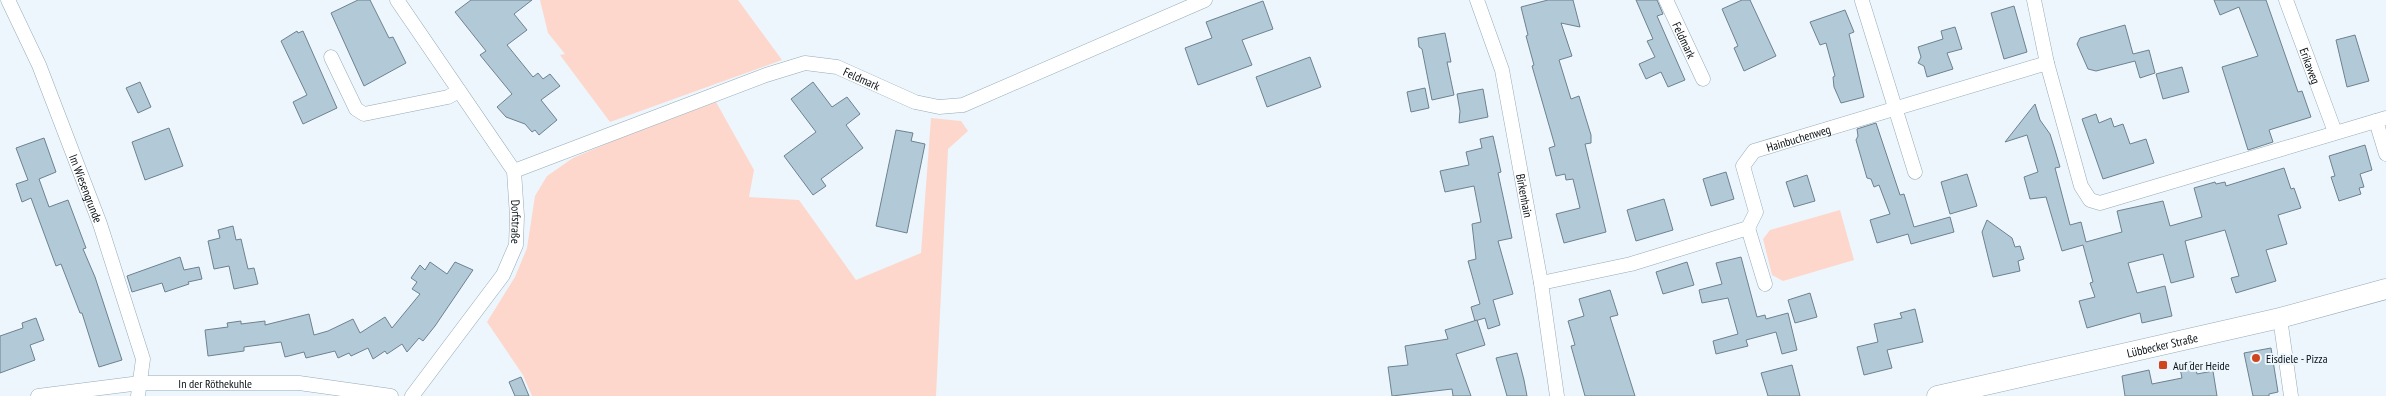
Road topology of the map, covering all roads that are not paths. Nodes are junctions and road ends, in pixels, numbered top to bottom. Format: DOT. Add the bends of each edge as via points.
graph roads {
  1 [pos="8,0"];
  2 [pos="397,0"];
  3 [pos="1205,0"];
  4 [pos="1477,0"];
  5 [pos="1666,0"];
  6 [pos="2034,0"];
  7 [pos="2286,0"];
  8 [pos="1862,1"];
  9 [pos="331,57"];
  10 [pos="2047,63"];
  11 [pos="1703,79"];
  12 [pos="459,91"];
  13 [pos="1894,110"];
  14 [pos="2381,119"];
  15 [pos="2335,132"];
  16 [pos="2386,154"];
  17 [pos="514,171"];
  18 [pos="1915,172"];
  19 [pos="1748,228"];
  20 [pos="1541,283"];
  21 [pos="1765,284"];
  22 [pos="2386,289"];
  23 [pos="2280,318"];
  24 [pos="139,390"];
  25 [pos="38,396"];
  26 [pos="391,396"];
  27 [pos="412,396"];
  28 [pos="1557,396"];
  29 [pos="1937,396"];
  30 [pos="2291,396"];
  1 -- 24 [label="street, Im Wiesengrunde" via="39,65 100,224 143,359"];
  2 -- 12 [label="street"];
  3 -- 17 [label="street, Feldmark" via="963,105 939,107 915,102 837,68 805,63"];
  4 -- 20 [label="street, Birkenhain" via="1502,70"];
  5 -- 11 [label="street, Feldmark"];
  6 -- 10 [label="street"];
  7 -- 15 [label="street, Erikaweg"];
  8 -- 13 [label="street"];
  9 -- 12 [label="street" via="356,109 364,114 448,97"];
  10 -- 13 [label="street, Hainbuchenweg"];
  10 -- 15 [label="street" via="2081,186 2090,200 2100,203"];
  12 -- 17 [label="street"];
  13 -- 18 [label="street"];
  13 -- 19 [label="street, Hainbuchenweg" via="1754,151 1744,166 1756,212"];
  14 -- 15 [label="street"];
  14 -- 16 [label="street"];
  17 -- 27 [label="street, Dorfstraße" via="516,246 503,275"];
  19 -- 20 [label="street" via="1632,264"];
  19 -- 21 [label="street"];
  20 -- 28 [label="street, Birkenhain"];
  22 -- 23 [label="main road, Lübbecker Straße"];
  23 -- 29 [label="main road, Lübbecker Straße"];
  23 -- 30 [label="street"];
  24 -- 25 [label="street, In der Röthekuhle"];
  24 -- 26 [label="street, In der Röthekuhle" via="299,383"];
}
